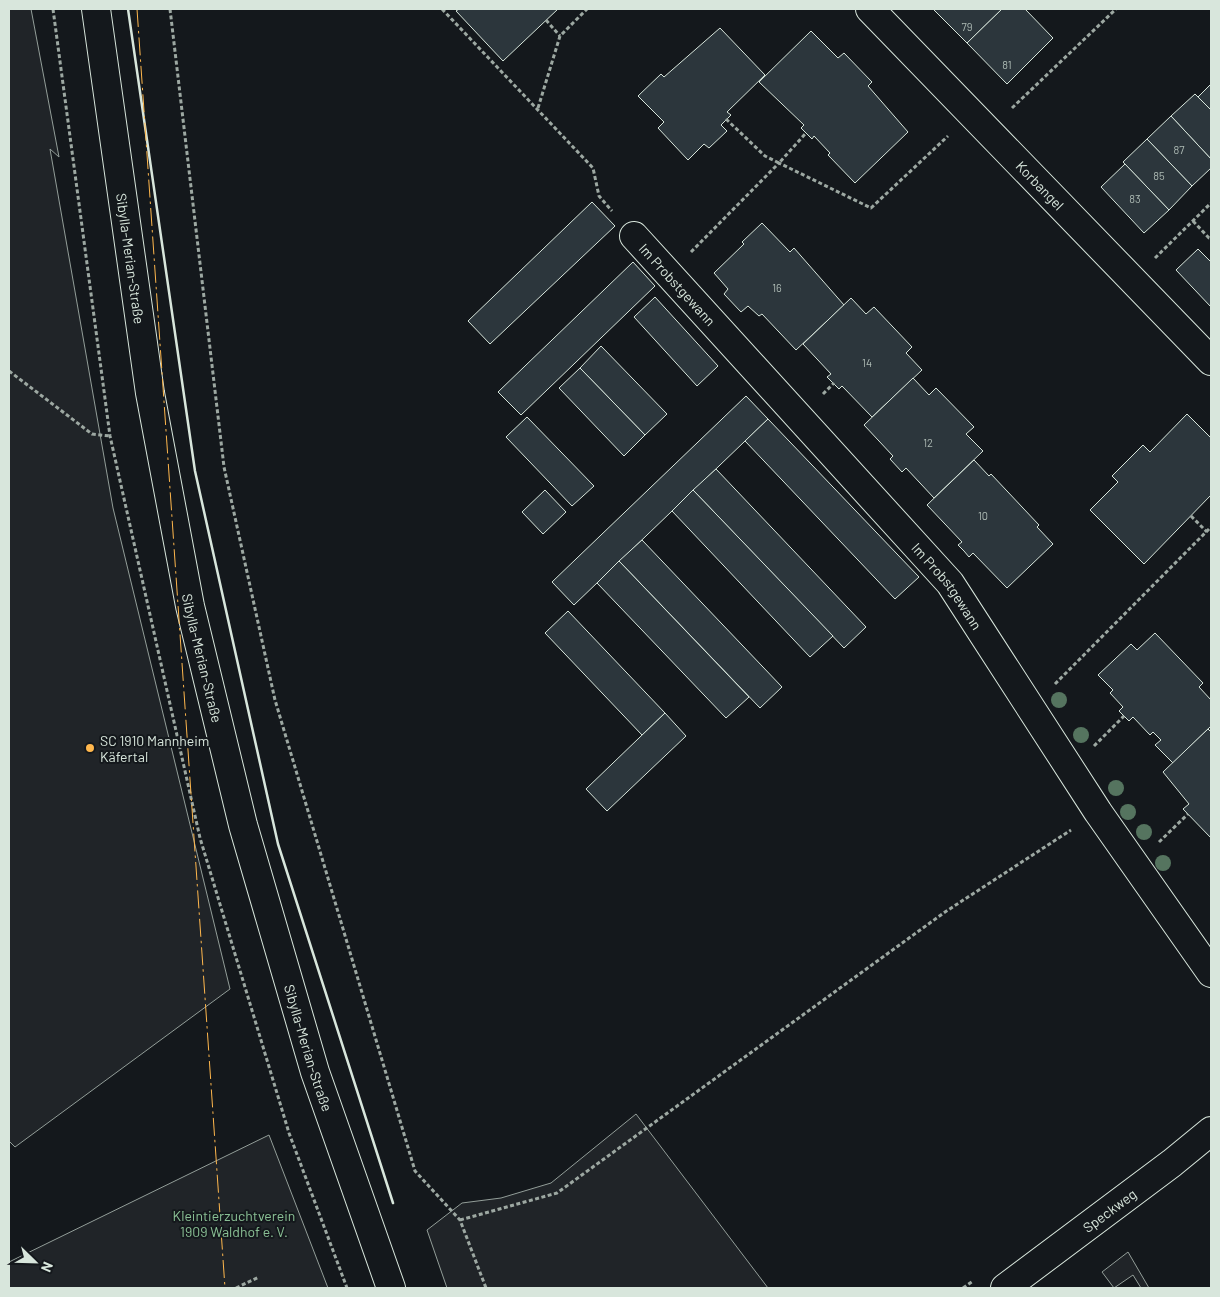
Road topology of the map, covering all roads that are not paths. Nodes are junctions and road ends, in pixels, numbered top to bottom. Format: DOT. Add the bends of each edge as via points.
graph roads {
  1 [pos="96,9"];
  2 [pos="870,9"];
  3 [pos="634,236"];
  4 [pos="1211,361"];
  5 [pos="1211,973"];
  6 [pos="1211,1131"];
  7 [pos="391,1288"];
  8 [pos="1005,1288"];
  1 -- 7 [label="street, Sibylla-Merian-Straße" via="150,393 190,606 244,824 313,1062"];
  2 -- 4 [label="street, Korbangel"];
  3 -- 5 [label="street, Im Probstgewann" via="950,582 1098,812"];
  6 -- 8 [label="street, Speckweg"];
}
